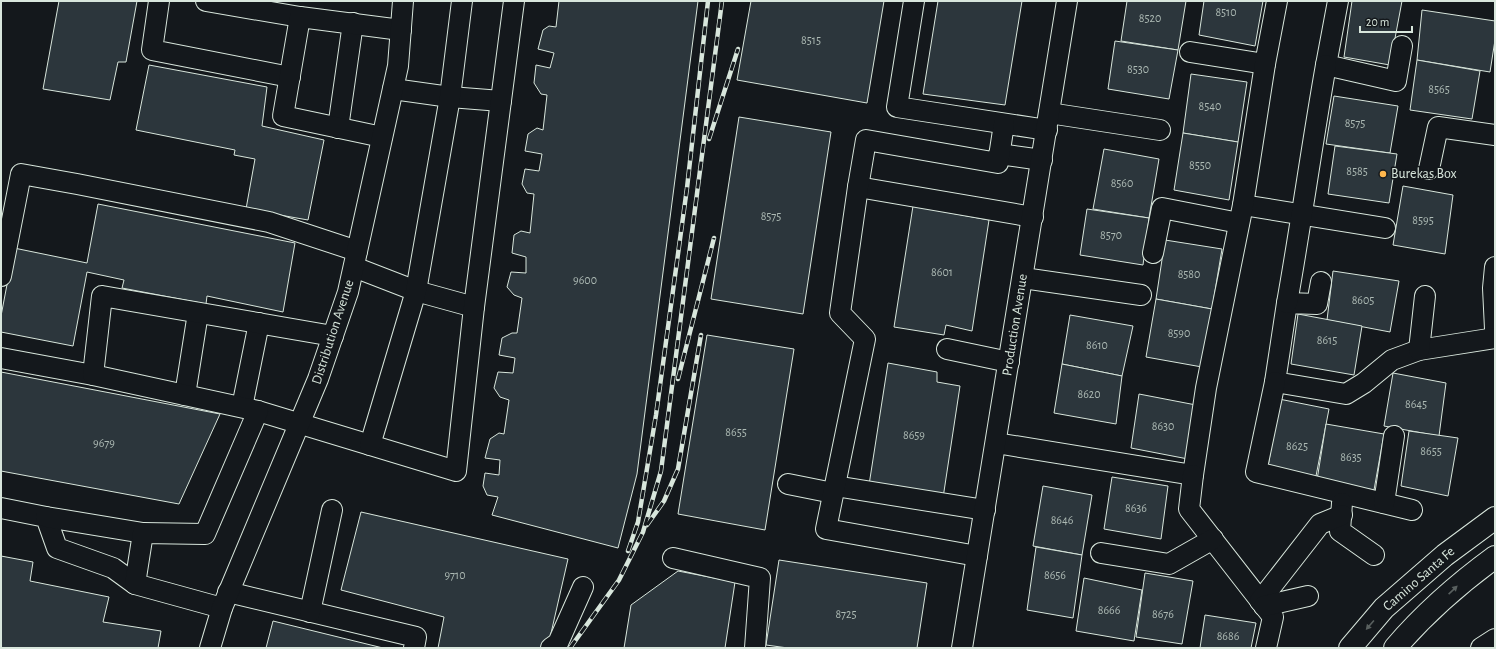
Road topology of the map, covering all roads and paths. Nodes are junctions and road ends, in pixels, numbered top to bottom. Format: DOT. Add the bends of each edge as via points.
graph roads {
  1 [pos="159,1"];
  2 [pos="206,1"];
  3 [pos="403,1"];
  4 [pos="462,1"];
  5 [pos="514,1"];
  6 [pos="914,1"];
  7 [pos="1067,1"];
  8 [pos="1277,1"];
  9 [pos="1338,1"];
  10 [pos="300,17"];
  11 [pos="353,24"];
  12 [pos="401,30"];
  13 [pos="1402,46"];
  14 [pos="1190,52"];
  15 [pos="1265,64"];
  16 [pos="1326,65"];
  17 [pos="290,77"];
  18 [pos="393,89"];
  19 [pos="450,97"];
  20 [pos="501,100"];
  21 [pos="1048,121"];
  22 [pos="1004,124"];
  23 [pos="338,128"];
  24 [pos="1160,130"];
  25 [pos="1495,135"];
  26 [pos="382,137"];
  27 [pos="999,154"];
  28 [pos="1042,160"];
  29 [pos="1430,169"];
  30 [pos="858,187"];
  31 [pos="1241,214"];
  32 [pos="1302,214"];
  33 [pos="1032,217"];
  34 [pos="1385,228"];
  35 [pos="1153,253"];
  36 [pos="355,259"];
  37 [pos="1495,267"];
  38 [pos="1,276"];
  39 [pos="1023,278"];
  40 [pos="1321,282"];
  41 [pos="416,291"];
  42 [pos="1140,295"];
  43 [pos="1425,296"];
  44 [pos="1287,303"];
  45 [pos="474,307"];
  46 [pos="198,312"];
  47 [pos="259,323"];
  48 [pos="1495,329"];
  49 [pos="333,336"];
  50 [pos="1495,338"];
  51 [pos="947,349"];
  52 [pos="1419,350"];
  53 [pos="1,358"];
  54 [pos="1009,362"];
  55 [pos="93,375"];
  56 [pos="1275,382"];
  57 [pos="186,395"];
  58 [pos="250,409"];
  59 [pos="299,424"];
  60 [pos="1394,436"];
  61 [pos="996,443"];
  62 [pos="370,445"];
  63 [pos="1193,475"];
  64 [pos="788,484"];
  65 [pos="834,489"];
  66 [pos="1343,493"];
  67 [pos="1384,503"];
  68 [pos="1,508"];
  69 [pos="332,510"];
  70 [pos="985,510"];
  71 [pos="1412,510"];
  72 [pos="1342,515"];
  73 [pos="46,516"];
  74 [pos="1495,518"];
  75 [pos="144,532"];
  76 [pos="1213,539"];
  77 [pos="1100,552"];
  78 [pos="1374,555"];
  79 [pos="978,556"];
  80 [pos="1495,557"];
  81 [pos="673,558"];
  82 [pos="135,584"];
  83 [pos="583,587"];
  84 [pos="1308,596"];
  85 [pos="225,600"];
  86 [pos="1262,603"];
  87 [pos="310,612"];
  88 [pos="1495,639"];
  89 [pos="210,648"];
  90 [pos="414,648"];
  91 [pos="551,648"];
  92 [pos="755,648"];
  93 [pos="962,648"];
  94 [pos="1266,648"];
  95 [pos="1350,648"];
  96 [pos="1394,648"];
  97 [pos="1481,648"];
  1 -- 17 [label="street" via="152,50"];
  2 -- 10 [label="street"];
  3 -- 12 [label="street, Distribution Avenue"];
  4 -- 19 [label="street"];
  5 -- 20 [label="street"];
  6 -- 22 [label="street" via="897,107"];
  7 -- 21 [label="street, Production Avenue"];
  8 -- 15 [label="street"];
  9 -- 16 [label="street"];
  10 -- 11 [label="street"];
  10 -- 17 [label="street"];
  11 -- 12 [label="street"];
  11 -- 23 [label="street"];
  12 -- 18 [label="street, Distribution Avenue"];
  13 -- 16 [label="street" via="1396,81"];
  14 -- 15 [label="street"];
  15 -- 31 [label="street"];
  16 -- 32 [label="street"];
  17 -- 23 [label="street" via="283,116"];
  18 -- 19 [label="street"];
  18 -- 26 [label="street, Distribution Avenue"];
  19 -- 20 [label="street"];
  19 -- 41 [label="street"];
  20 -- 45 [label="street"];
  21 -- 22 [label="street"];
  21 -- 24 [label="street"];
  21 -- 28 [label="street, Production Avenue"];
  22 -- 27 [label="street"];
  23 -- 26 [label="street"];
  25 -- 29 [label="street" via="1438,127"];
  26 -- 36 [label="street, Distribution Avenue"];
  27 -- 28 [label="street"];
  27 -- 30 [label="street" via="998,163 866,140"];
  28 -- 33 [label="street, Production Avenue"];
  30 -- 33 [label="street"];
  30 -- 65 [label="street" via="840,313 865,339"];
  31 -- 32 [label="street"];
  31 -- 35 [label="street" via="1162,208"];
  31 -- 63 [label="street" via="1206,388"];
  32 -- 34 [label="street"];
  32 -- 44 [label="street"];
  33 -- 39 [label="street, Production Avenue"];
  36 -- 38 [label="street" via="269,222 21,174"];
  36 -- 41 [label="street"];
  36 -- 49 [label="street, Distribution Avenue" via="348,292"];
  37 -- 48 [label="street"];
  39 -- 42 [label="street"];
  39 -- 54 [label="street, Production Avenue"];
  40 -- 44 [label="street" via="1317,304"];
  41 -- 45 [label="street"];
  41 -- 62 [label="street"];
  43 -- 52 [label="street"];
  44 -- 56 [label="street"];
  45 -- 62 [label="street" via="456,471"];
  46 -- 47 [label="street"];
  46 -- 55 [label="street" via="102,296"];
  46 -- 57 [label="street"];
  47 -- 49 [label="street"];
  47 -- 58 [label="street"];
  49 -- 59 [label="street, Distribution Avenue"];
  50 -- 52 [label="street"];
  51 -- 54 [label="street"];
  52 -- 56 [label="street" via="1392,360 1346,394"];
  53 -- 55 [label="street"];
  54 -- 61 [label="street, Production Avenue"];
  55 -- 57 [label="street"];
  56 -- 66 [label="street" via="1256,472"];
  57 -- 58 [label="street"];
  58 -- 59 [label="street"];
  58 -- 75 [label="street" via="205,534"];
  59 -- 62 [label="street"];
  59 -- 85 [label="street, Distribution Avenue"];
  60 -- 67 [label="street"];
  61 -- 63 [label="street"];
  61 -- 70 [label="street, Production Avenue"];
  63 -- 76 [label="street" via="1190,509"];
  64 -- 65 [label="street"];
  65 -- 70 [label="street"];
  65 -- 79 [label="street" via="826,530"];
  66 -- 67 [label="street"];
  66 -- 72 [label="street"];
  67 -- 71 [label="street"];
  68 -- 73 [label="street"];
  69 -- 87 [label="street"];
  70 -- 79 [label="street, Production Avenue"];
  72 -- 78 [label="street" via="1340,531"];
  72 -- 86 [label="street" via="1320,524"];
  73 -- 75 [label="street"];
  73 -- 82 [label="street" via="57,548 114,568"];
  74 -- 95 [label="main road, Camino Santa Fe, one-way" via="1445,555 1384,608"];
  75 -- 82 [label="street"];
  76 -- 77 [label="street" via="1169,564"];
  76 -- 86 [label="street"];
  79 -- 93 [label="street, Production Avenue"];
  96 -- 80 [label="main road, one-way" via="1463,580"];
  81 -- 92 [label="street" via="760,578"];
  82 -- 85 [label="street"];
  83 -- 91 [label="street" via="558,643"];
  84 -- 86 [label="street"];
  85 -- 87 [label="street"];
  85 -- 89 [label="street, Distribution Avenue"];
  86 -- 94 [label="street" via="1273,617"];
  87 -- 90 [label="street" via="416,637"];
  88 -- 97 [label="street"];
}
